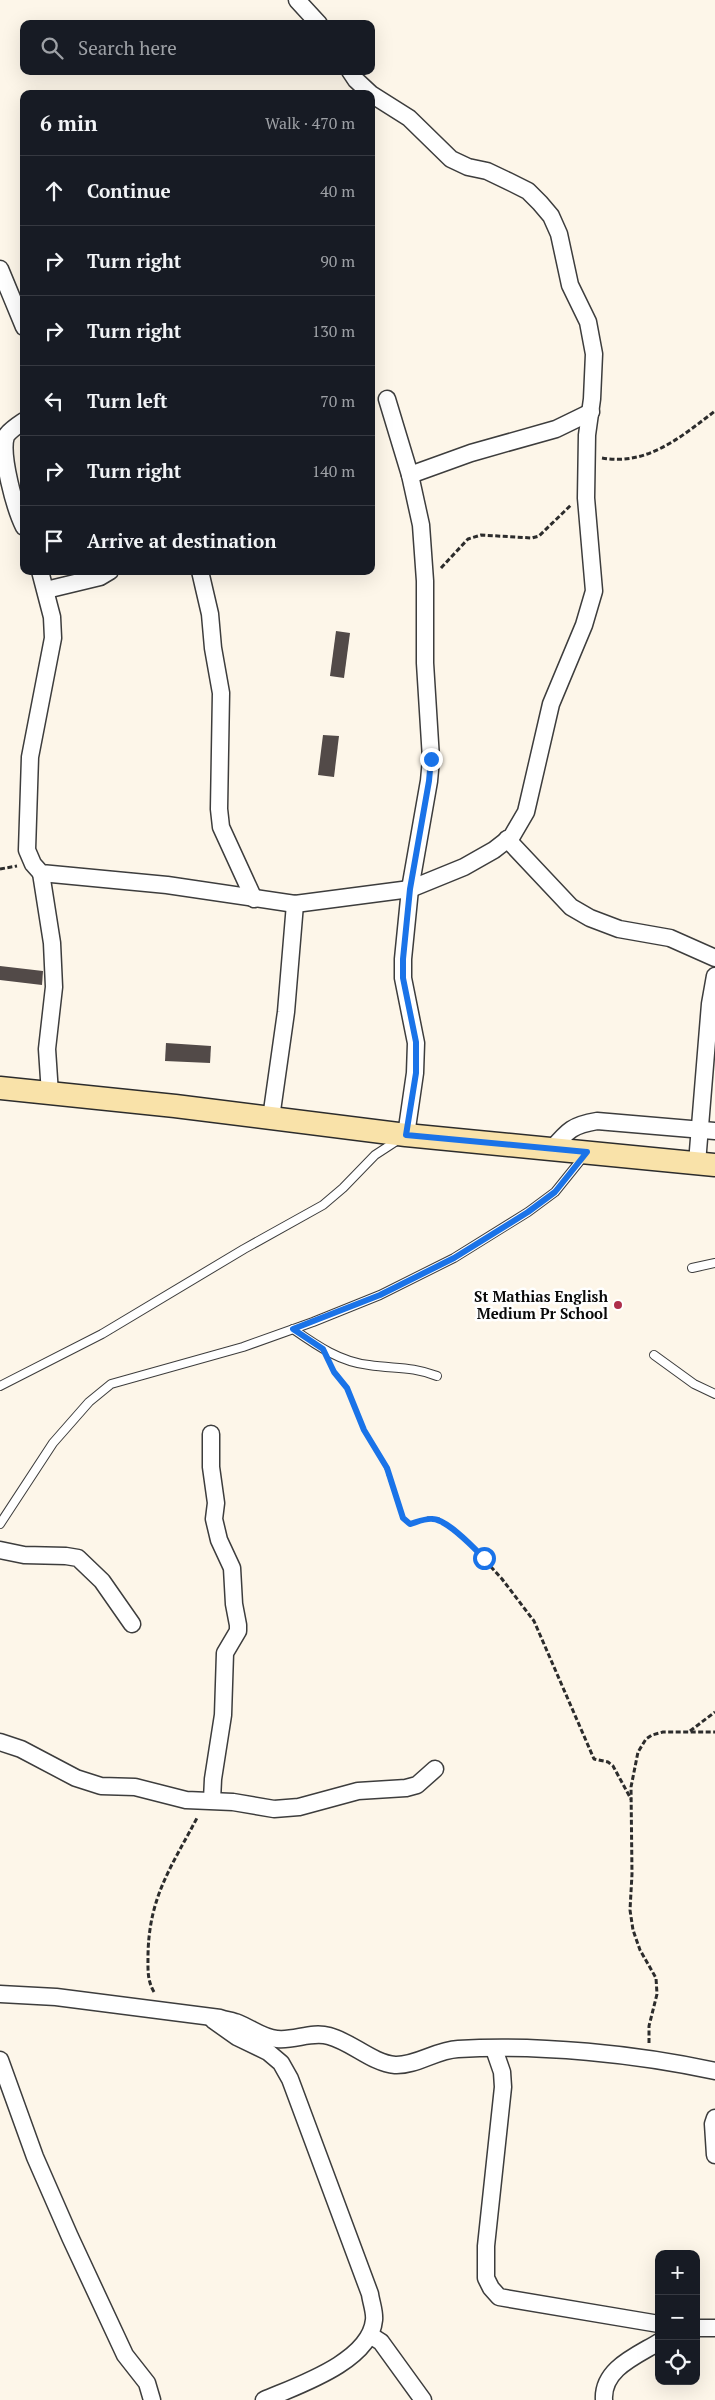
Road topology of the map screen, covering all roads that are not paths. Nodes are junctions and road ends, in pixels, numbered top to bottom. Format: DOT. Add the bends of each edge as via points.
graph roads {
  1 [pos="297,0"];
  2 [pos="315,20"];
  3 [pos="353,75"];
  4 [pos="367,90"];
  5 [pos="375,97"];
  6 [pos="0,269"];
  7 [pos="20,317"];
  8 [pos="387,399"];
  9 [pos="591,412"];
  10 [pos="20,424"];
  11 [pos="3,436"];
  12 [pos="410,475"];
  13 [pos="7,506"];
  14 [pos="20,522"];
  15 [pos="41,575"];
  16 [pos="103,575"];
  17 [pos="201,575"];
  18 [pos="46,590"];
  19 [pos="507,839"];
  20 [pos="41,874"];
  21 [pos="410,889"];
  22 [pos="254,899"];
  23 [pos="295,904"];
  24 [pos="715,958"];
  25 [pos="715,976"];
  26 [pos="0,1088"];
  27 [pos="50,1094"];
  28 [pos="270,1118"];
  29 [pos="707,1130"];
  30 [pos="406,1135"];
  31 [pos="552,1149"];
  32 [pos="587,1152"];
  33 [pos="706,1164"];
  34 [pos="715,1263"];
  35 [pos="692,1268"];
  36 [pos="293,1329"];
  37 [pos="654,1355"];
  38 [pos="437,1376"];
  39 [pos="0,1386"];
  40 [pos="715,1394"];
  41 [pos="211,1434"];
  42 [pos="0,1524"];
  43 [pos="0,1550"];
  44 [pos="132,1624"];
  45 [pos="0,1742"];
  46 [pos="435,1769"];
  47 [pos="209,1800"];
  48 [pos="0,1994"];
  49 [pos="208,2017"];
  50 [pos="494,2049"];
  51 [pos="0,2060"];
  52 [pos="715,2071"];
  53 [pos="715,2118"];
  54 [pos="715,2155"];
  55 [pos="655,2323"];
  56 [pos="700,2328"];
  57 [pos="715,2328"];
  58 [pos="370,2335"];
  59 [pos="655,2344"];
  60 [pos="152,2400"];
  61 [pos="264,2400"];
  62 [pos="422,2400"];
  63 [pos="604,2400"];
  1 -- 2 [label="street"];
  3 -- 4 [label="street"];
  5 -- 9 [label="street" via="409,118 451,159 487,171 528,191 551,216 559,234 570,285 588,322 593,346"];
  6 -- 7 [label="street"];
  8 -- 12 [label="street"];
  9 -- 12 [label="street" via="556,428"];
  9 -- 19 [label="street" via="586,498 594,592 592,604 551,704 526,812"];
  10 -- 11 [label="street"];
  11 -- 13 [label="street"];
  12 -- 21 [label="street" via="421,525 431,759"];
  13 -- 14 [label="street"];
  15 -- 18 [label="street"];
  16 -- 18 [label="street"];
  17 -- 22 [label="street" via="221,693 221,827"];
  18 -- 20 [label="street" via="53,638 30,757 27,843 33,864"];
  19 -- 21 [label="street" via="464,867"];
  19 -- 24 [label="street" via="571,907 590,918 619,929 670,938"];
  20 -- 22 [label="street" via="166,885"];
  20 -- 27 [label="street" via="52,944 54,987 47,1049"];
  21 -- 23 [label="street"];
  21 -- 30 [label="street" via="403,978 416,1042 416,1073"];
  22 -- 23 [label="street"];
  23 -- 28 [label="street" via="286,1012"];
  25 -- 29 [label="street"];
  26 -- 27 [label="main road"];
  27 -- 28 [label="main road"];
  28 -- 30 [label="main road"];
  29 -- 31 [label="street" via="597,1120 569,1129"];
  29 -- 33 [label="street"];
  30 -- 31 [label="main road"];
  30 -- 39 [label="lane" via="375,1155 323,1205 102,1334"];
  31 -- 32 [label="main road"];
  32 -- 33 [label="main road"];
  32 -- 36 [label="lane" via="555,1192 454,1258 380,1295"];
  34 -- 35 [label="lane"];
  36 -- 38 [label="lane" via="323,1349 348,1360 368,1365 417,1368"];
  36 -- 42 [label="lane" via="243,1347 111,1384 89,1402 53,1443"];
  37 -- 40 [label="lane" via="694,1384"];
  41 -- 47 [label="street" via="216,1503 214,1519 219,1540 232,1568 238,1631 226,1653 223,1715"];
  43 -- 44 [label="street" via="24,1555 78,1558 102,1581"];
  45 -- 47 [label="street" via="21,1749 76,1778 101,1786 135,1787 186,1800"];
  46 -- 47 [label="street" via="417,1785 358,1791 299,1807 274,1809"];
  48 -- 49 [label="street" via="56,1997"];
  49 -- 50 [label="street" via="238,2022 278,2039 326,2035 396,2065 456,2049"];
  49 -- 58 [label="street" via="237,2037 268,2052 281,2063 290,2079 370,2294 374,2319"];
  50 -- 52 [label="street" via="564,2050"];
  50 -- 55 [label="street" via="502,2072 502,2087 486,2246 486,2278 491,2288 499,2297"];
  51 -- 60 [label="street" via="35,2157 70,2237 125,2356 147,2384"];
  53 -- 54 [label="street"];
  56 -- 57 [label="street"];
  58 -- 61 [label="street" via="333,2371"];
  58 -- 62 [label="street" via="381,2342"];
  59 -- 63 [label="street" via="620,2365 610,2376"];
}
